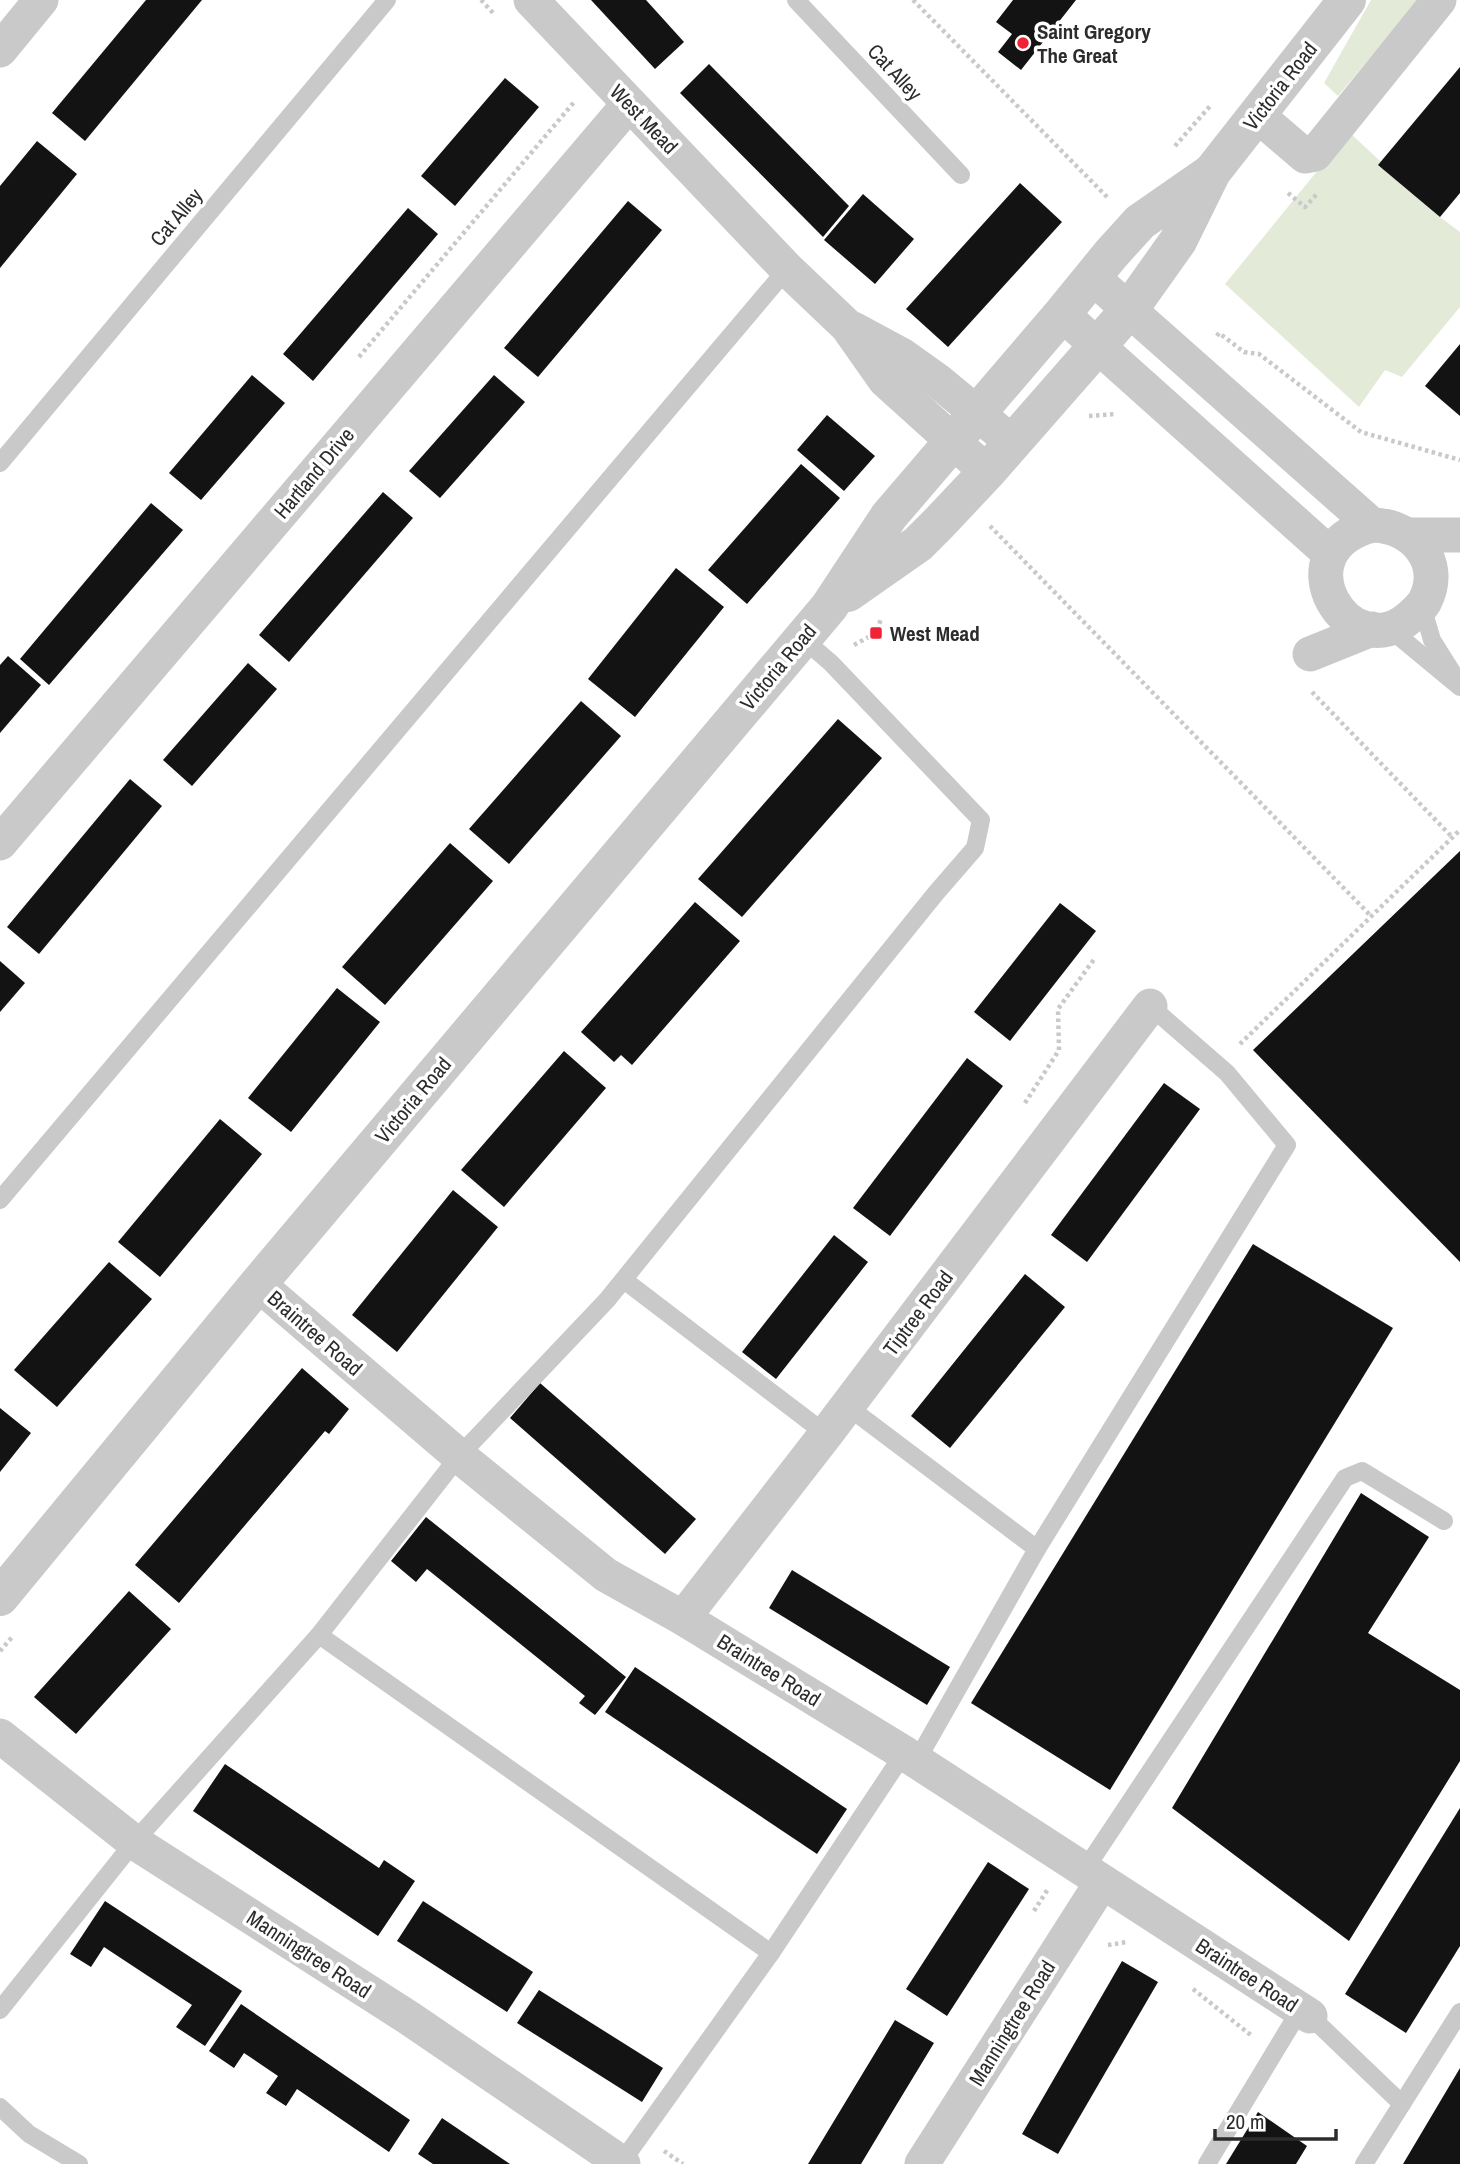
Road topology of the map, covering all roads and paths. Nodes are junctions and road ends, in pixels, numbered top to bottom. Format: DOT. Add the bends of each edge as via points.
graph roads {
  1 [pos="41,0"];
  2 [pos="387,0"];
  3 [pos="531,0"];
  4 [pos="796,0"];
  5 [pos="913,0"];
  6 [pos="1347,0"];
  7 [pos="1439,0"];
  8 [pos="0,50"];
  9 [pos="629,104"];
  10 [pos="1257,115"];
  11 [pos="1212,172"];
  12 [pos="961,175"];
  13 [pos="1111,202"];
  14 [pos="787,269"];
  15 [pos="1091,277"];
  16 [pos="1129,310"];
  17 [pos="1062,314"];
  18 [pos="847,326"];
  19 [pos="1219,334"];
  20 [pos="1098,346"];
  21 [pos="977,414"];
  22 [pos="953,443"];
  23 [pos="1013,443"];
  24 [pos="1460,460"];
  25 [pos="0,463"];
  26 [pos="987,472"];
  27 [pos="984,519"];
  28 [pos="1372,525"];
  29 [pos="1409,535"];
  30 [pos="1460,535"];
  31 [pos="1329,553"];
  32 [pos="1437,594"];
  33 [pos="1330,598"];
  34 [pos="829,607"];
  35 [pos="1381,629"];
  36 [pos="802,638"];
  37 [pos="1460,686"];
  38 [pos="1309,689"];
  39 [pos="1460,830"];
  40 [pos="1452,837"];
  41 [pos="0,843"];
  42 [pos="1371,916"];
  43 [pos="1150,1006"];
  44 [pos="1234,1050"];
  45 [pos="0,1200"];
  46 [pos="624,1280"];
  47 [pos="258,1284"];
  48 [pos="837,1420"];
  49 [pos="459,1456"];
  50 [pos="1444,1521"];
  51 [pos="1037,1549"];
  52 [pos="0,1597"];
  53 [pos="683,1618"];
  54 [pos="319,1635"];
  55 [pos="0,1736"];
  56 [pos="910,1758"];
  57 [pos="134,1842"];
  58 [pos="1093,1876"];
  59 [pos="1132,1942"];
  60 [pos="1102,1946"];
  61 [pos="771,1953"];
  62 [pos="1191,1987"];
  63 [pos="0,2010"];
  64 [pos="1460,2012"];
  65 [pos="1305,2013"];
  66 [pos="1274,2053"];
  67 [pos="1402,2104"];
  68 [pos="0,2107"];
  69 [pos="79,2164"];
  70 [pos="622,2164"];
  71 [pos="922,2164"];
  72 [pos="1207,2164"];
  73 [pos="1364,2164"];
  1 -- 8 [label="street"];
  2 -- 25 [label="lane, Cat Alley"];
  3 -- 9 [label="street, West Mead"];
  4 -- 12 [label="lane, Cat Alley"];
  5 -- 13 [label="path"];
  6 -- 10 [label="street, Victoria Road"];
  7 -- 10 [label="street" via="1315,154 1305,156"];
  9 -- 14 [label="street, West Mead"];
  9 -- 41 [label="street, Hartland Drive"];
  10 -- 11 [label="street, Victoria Road"];
  11 -- 15 [label="street, Victoria Road" via="1140,222"];
  11 -- 16 [label="street, Victoria Road" via="1178,241"];
  14 -- 18 [label="street, West Mead"];
  14 -- 45 [label="lane"];
  15 -- 16 [label="street"];
  15 -- 17 [label="street, Victoria Road"];
  16 -- 20 [label="street, Victoria Road"];
  16 -- 28 [label="street"];
  17 -- 20 [label="street"];
  17 -- 21 [label="street, Victoria Road"];
  18 -- 21 [label="street, West Mead" via="903,356"];
  18 -- 22 [label="street, West Mead" via="885,380"];
  19 -- 24 [label="path" via="1244,352 1259,354 1361,432"];
  20 -- 23 [label="street, Victoria Road"];
  20 -- 31 [label="street"];
  21 -- 22 [label="street, Victoria Road"];
  21 -- 23 [label="street, West Mead"];
  22 -- 26 [label="street, West Mead"];
  22 -- 34 [label="street, Victoria Road" via="889,516"];
  23 -- 26 [label="street, Victoria Road"];
  26 -- 34 [label="street, Victoria Road" via="918,544"];
  27 -- 42 [label="path"];
  28 -- 29 [label="street"];
  28 -- 31 [label="street" via="1347,535"];
  29 -- 30 [label="street"];
  29 -- 32 [label="street" via="1428,561"];
  31 -- 33 [label="street" via="1326,584"];
  32 -- 35 [label="street" via="1402,624"];
  32 -- 37 [label="lane" via="1432,640"];
  33 -- 35 [label="street" via="1347,620"];
  33 -- 35 [label="street" via="1310,654"];
  34 -- 36 [label="street, Victoria Road"];
  35 -- 37 [label="lane"];
  36 -- 46 [label="lane" via="981,820 975,848"];
  36 -- 47 [label="street, Victoria Road"];
  38 -- 40 [label="path"];
  39 -- 40 [label="path"];
  40 -- 42 [label="path"];
  42 -- 44 [label="path"];
  43 -- 48 [label="street, Tiptree Road"];
  43 -- 51 [label="lane" via="1227,1073 1287,1145"];
  46 -- 48 [label="lane"];
  46 -- 49 [label="lane"];
  47 -- 49 [label="street, Braintree Road"];
  47 -- 52 [label="street, Victoria Road"];
  48 -- 51 [label="lane"];
  48 -- 53 [label="street, Tiptree Road"];
  49 -- 53 [label="street, Braintree Road" via="606,1575"];
  49 -- 54 [label="lane"];
  50 -- 58 [label="lane" via="1362,1471 1345,1478"];
  51 -- 56 [label="lane"];
  53 -- 56 [label="street, Braintree Road"];
  54 -- 57 [label="lane"];
  54 -- 61 [label="lane"];
  55 -- 57 [label="street, Manningtree Road"];
  56 -- 58 [label="street, Braintree Road"];
  56 -- 61 [label="lane"];
  57 -- 63 [label="lane"];
  57 -- 70 [label="street, Manningtree Road" via="409,2018"];
  58 -- 65 [label="street, Braintree Road"];
  58 -- 71 [label="street, Manningtree Road"];
  59 -- 60 [label="path"];
  61 -- 70 [label="lane"];
  62 -- 66 [label="path"];
  64 -- 67 [label="lane"];
  65 -- 66 [label="lane"];
  65 -- 67 [label="lane"];
  66 -- 72 [label="lane"];
  67 -- 73 [label="lane"];
  68 -- 69 [label="lane" via="29,2134"];
}
